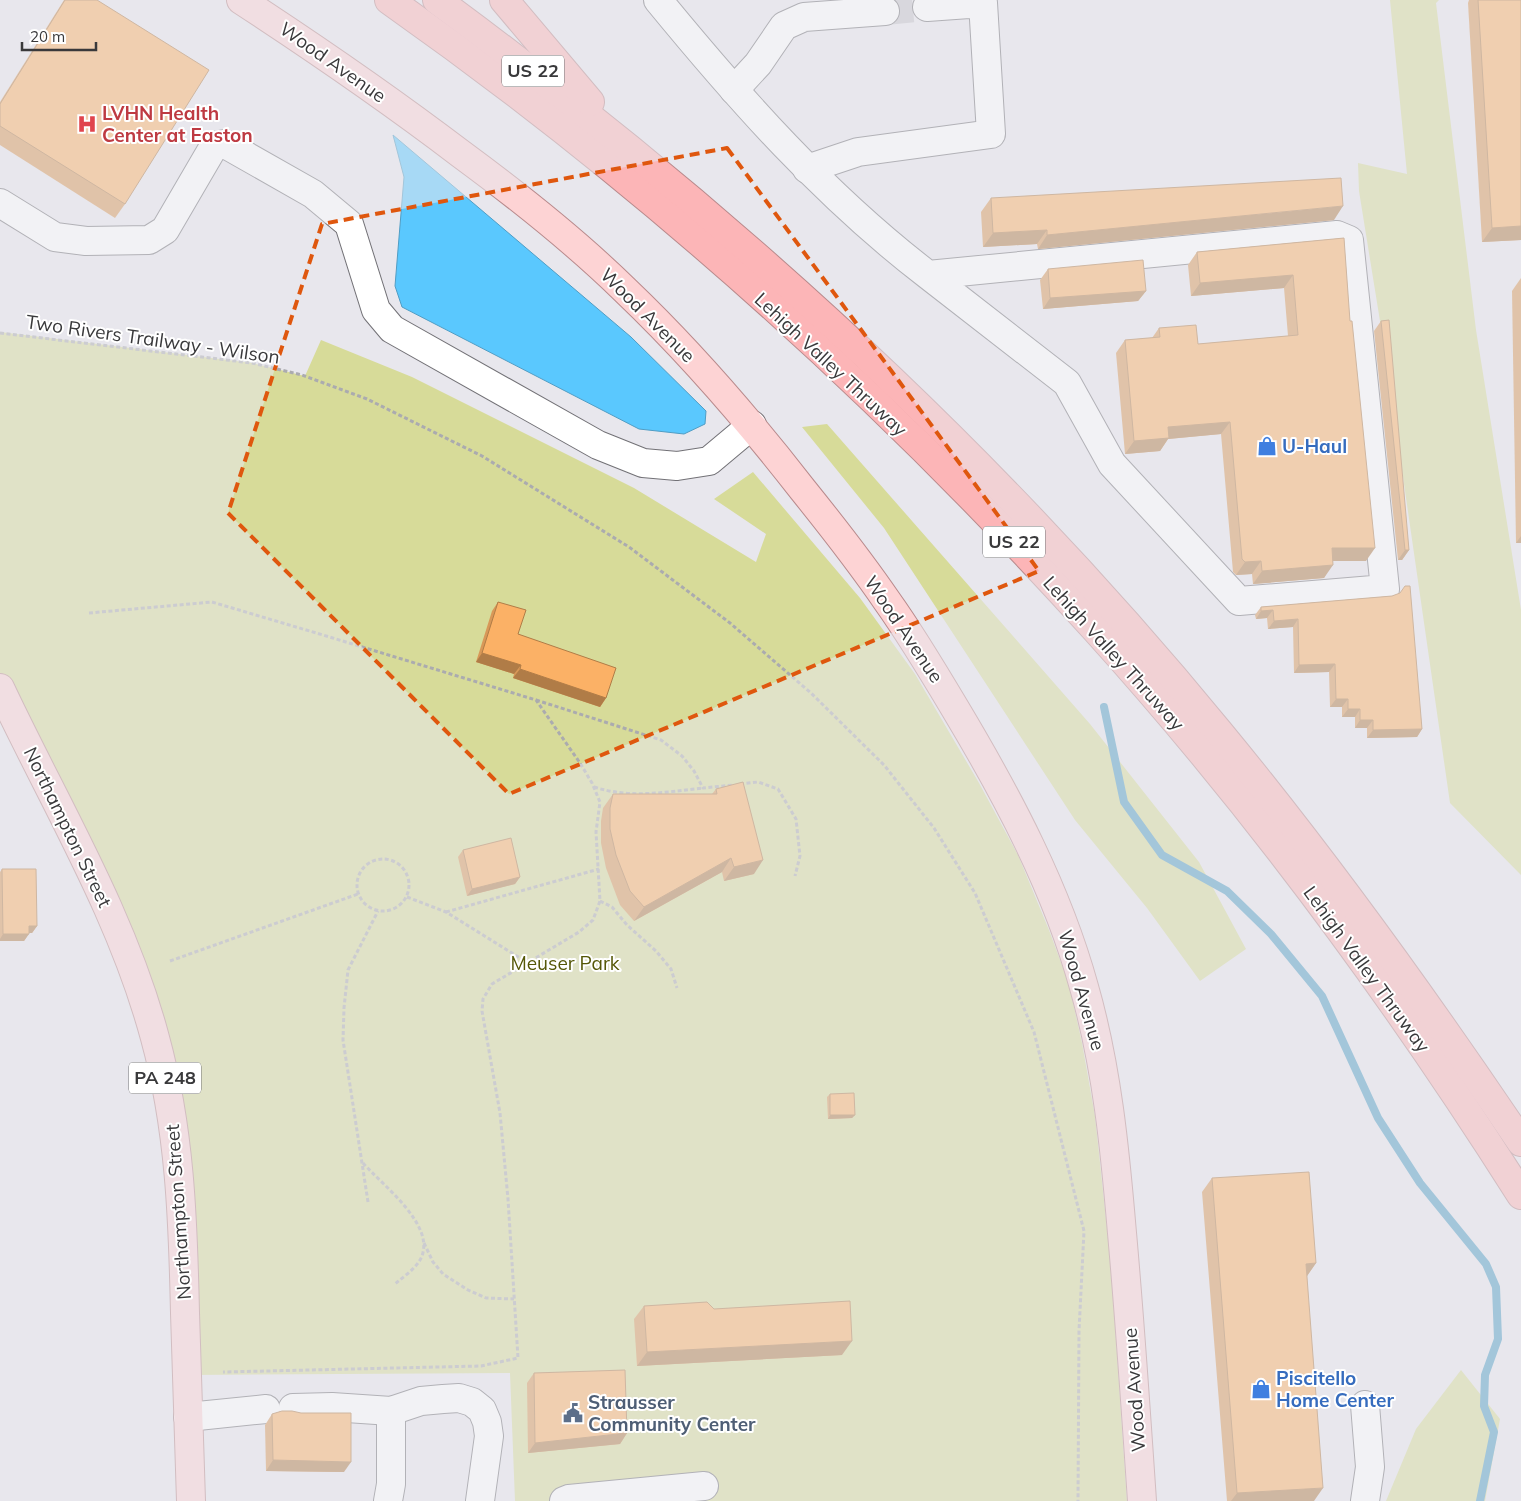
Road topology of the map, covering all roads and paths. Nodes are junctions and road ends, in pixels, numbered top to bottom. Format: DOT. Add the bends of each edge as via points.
graph roads {
  1 [pos="242,0"];
  2 [pos="389,0"];
  3 [pos="437,0"];
  4 [pos="504,0"];
  5 [pos="658,0"];
  6 [pos="927,7"];
  7 [pos="885,11"];
  8 [pos="734,90"];
  9 [pos="627,145"];
  10 [pos="807,169"];
  11 [pos="0,203"];
  12 [pos="928,275"];
  13 [pos="0,333"];
  14 [pos="752,426"];
  15 [pos="89,613"];
  16 [pos="0,688"];
  17 [pos="536,700"];
  18 [pos="594,787"];
  19 [pos="703,788"];
  20 [pos="599,869"];
  21 [pos="795,876"];
  22 [pos="358,894"];
  23 [pos="406,897"];
  24 [pos="600,901"];
  25 [pos="378,911"];
  26 [pos="446,912"];
  27 [pos="170,961"];
  28 [pos="528,962"];
  29 [pos="677,988"];
  30 [pos="1521,1142"];
  31 [pos="362,1162"];
  32 [pos="1521,1195"];
  33 [pos="368,1202"];
  34 [pos="422,1240"];
  35 [pos="395,1284"];
  36 [pos="514,1299"];
  37 [pos="223,1372"];
  38 [pos="1364,1405"];
  39 [pos="293,1408"];
  40 [pos="266,1409"];
  41 [pos="391,1411"];
  42 [pos="188,1417"];
  43 [pos="704,1486"];
  44 [pos="191,1501"];
  45 [pos="388,1501"];
  46 [pos="480,1501"];
  47 [pos="564,1501"];
  48 [pos="1078,1501"];
  49 [pos="1142,1501"];
  50 [pos="1365,1501"];
  1 -- 14 [label="main road, Wood Avenue" via="422,124 544,217 623,288 685,350"];
  2 -- 32 [label="highway, Lehigh Valley Thruway / US 22" via="609,167 712,254 819,350 1005,532 1097,631 1270,837 1428,1054"];
  3 -- 9 [label="highway, Lehigh Valley Thruway / US 22"];
  4 -- 9 [label="highway"];
  5 -- 8 [label="lane"];
  6 -- 10 [label="lane" via="983,3 991,134 858,152"];
  7 -- 8 [label="lane" via="804,17 793,21 784,26 758,64"];
  8 -- 10 [label="lane"];
  9 -- 30 [label="highway, Lehigh Valley Thruway / US 22" via="730,232 921,408 1023,511 1118,614 1218,729 1306,840 1452,1039"];
  10 -- 12 [label="lane"];
  11 -- 14 [label="lane" via="55,237 86,241 148,240 165,230 214,146 226,144 313,194 349,224 376,310 392,329 598,445 643,464 677,466 708,460"];
  12 -- 12 [label="lane" via="1067,383 1112,464 1239,602 1385,590 1349,240 1338,235"];
  13 -- 48 [label="path, Two Rivers Trailway - Wilson" via="252,363 302,375 367,399 482,456 628,548 730,623 811,693 884,765 934,828 975,893 1034,1032 1084,1230 1079,1331"];
  14 -- 49 [label="main road, Wood Avenue" via="886,598 935,675 1019,824 1068,936 1084,983 1105,1077 1116,1161"];
  15 -- 17 [label="path" via="212,602"];
  16 -- 42 [label="main road, Northampton Street / PA 248" via="120,935 155,1037 168,1092 179,1169"];
  17 -- 18 [label="path"];
  17 -- 19 [label="path" via="661,740 682,756"];
  18 -- 19 [label="path" via="636,795"];
  18 -- 20 [label="path" via="600,802 596,832"];
  19 -- 21 [label="path" via="758,782 778,789 796,819 800,856"];
  20 -- 24 [label="path"];
  20 -- 26 [label="path"];
  22 -- 23 [label="path" via="356,885 362,869 368,862 385,858 393,860 406,872 409,888"];
  22 -- 25 [label="path" via="367,906"];
  22 -- 27 [label="path"];
  23 -- 25 [label="path" via="396,908"];
  23 -- 26 [label="path"];
  24 -- 28 [label="path" via="593,920 580,932"];
  24 -- 29 [label="path" via="612,907 656,950 671,969"];
  25 -- 31 [label="path" via="348,970 344,1008 343,1040"];
  26 -- 28 [label="path"];
  28 -- 36 [label="path" via="492,984 483,999 482,1011 500,1114"];
  31 -- 33 [label="path"];
  31 -- 34 [label="path" via="404,1204 416,1220"];
  34 -- 35 [label="path" via="420,1260"];
  34 -- 36 [label="path" via="443,1274 486,1298"];
  36 -- 37 [label="path" via="518,1358 507,1361 481,1366"];
  38 -- 50 [label="lane" via="1370,1467"];
  39 -- 41 [label="lane"];
  40 -- 42 [label="lane"];
  41 -- 45 [label="lane"];
  41 -- 46 [label="lane" via="421,1401 458,1398 472,1402 482,1410 489,1436"];
  42 -- 44 [label="main road, Northampton Street / PA 248"];
  43 -- 47 [label="lane"];
}
